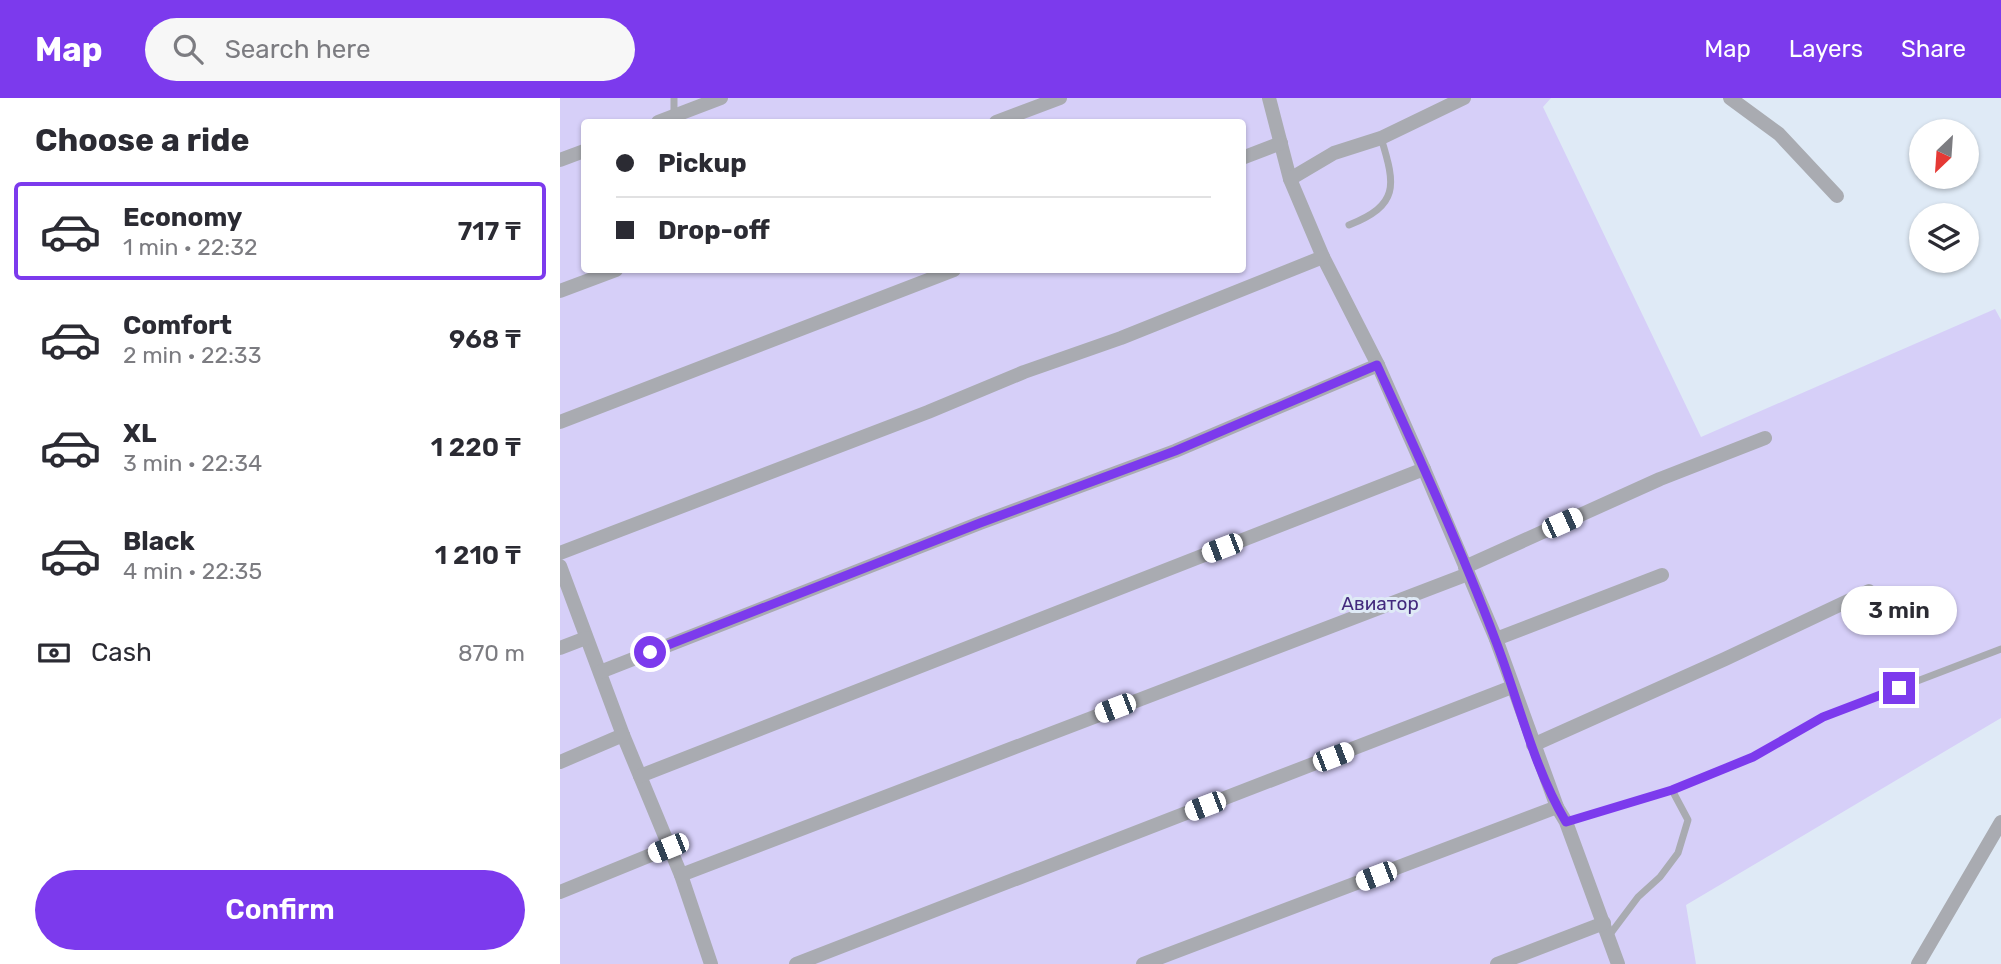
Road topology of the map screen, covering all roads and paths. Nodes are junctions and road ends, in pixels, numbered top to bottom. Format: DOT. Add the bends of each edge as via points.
graph roads {
  1 [pos="674,98"];
  2 [pos="720,98"];
  3 [pos="1060,98"];
  4 [pos="1269,98"];
  5 [pos="1465,98"];
  6 [pos="1730,98"];
  7 [pos="674,116"];
  8 [pos="666,119"];
  9 [pos="1004,119"];
  10 [pos="1381,138"];
  11 [pos="1281,143"];
  12 [pos="581,152"];
  13 [pos="1246,156"];
  14 [pos="560,160"];
  15 [pos="1290,179"];
  16 [pos="1837,196"];
  17 [pos="1349,225"];
  18 [pos="1322,257"];
  19 [pos="608,273"];
  20 [pos="946,273"];
  21 [pos="560,291"];
  22 [pos="1377,365"];
  23 [pos="560,422"];
  24 [pos="1765,438"];
  25 [pos="1424,469"];
  26 [pos="560,553"];
  27 [pos="560,566"];
  28 [pos="1466,570"];
  29 [pos="1662,575"];
  30 [pos="1869,591"];
  31 [pos="586,638"];
  32 [pos="1496,639"];
  33 [pos="560,648"];
  34 [pos="2001,649"];
  35 [pos="600,672"];
  36 [pos="1512,687"];
  37 [pos="623,735"];
  38 [pos="1533,745"];
  39 [pos="560,762"];
  40 [pos="640,776"];
  41 [pos="1672,790"];
  42 [pos="1557,807"];
  43 [pos="1566,822"];
  44 [pos="2001,822"];
  45 [pos="668,848"];
  46 [pos="681,875"];
  47 [pos="560,892"];
  48 [pos="1606,930"];
  49 [pos="711,964"];
  50 [pos="796,964"];
  51 [pos="1143,964"];
  52 [pos="1497,964"];
  53 [pos="1618,964"];
  54 [pos="1918,964"];
  1 -- 7 [label="lane"];
  2 -- 7 [label="street"];
  3 -- 9 [label="street"];
  4 -- 11 [label="street"];
  5 -- 10 [label="street"];
  6 -- 16 [label="street" via="1779,134"];
  7 -- 8 [label="street"];
  10 -- 15 [label="street" via="1334,153"];
  10 -- 17 [label="lane" via="1390,195 1371,217"];
  11 -- 13 [label="street"];
  11 -- 15 [label="street"];
  12 -- 14 [label="street"];
  15 -- 18 [label="street"];
  18 -- 22 [label="street"];
  18 -- 26 [label="street"];
  19 -- 21 [label="street"];
  20 -- 23 [label="street"];
  22 -- 25 [label="street"];
  22 -- 35 [label="street" via="1175,451"];
  24 -- 28 [label="street" via="1660,479"];
  25 -- 28 [label="street"];
  25 -- 40 [label="street"];
  27 -- 31 [label="street"];
  28 -- 32 [label="street"];
  28 -- 46 [label="street"];
  29 -- 32 [label="street"];
  30 -- 38 [label="street"];
  31 -- 33 [label="street"];
  31 -- 35 [label="street"];
  32 -- 36 [label="street"];
  34 -- 41 [label="lane" via="1823,717 1753,757"];
  35 -- 37 [label="street"];
  36 -- 38 [label="street"];
  36 -- 50 [label="street"];
  37 -- 39 [label="street"];
  37 -- 40 [label="street"];
  38 -- 42 [label="street"];
  40 -- 45 [label="street"];
  41 -- 43 [label="lane"];
  41 -- 48 [label="lane" via="1688,820 1678,853"];
  42 -- 43 [label="street"];
  42 -- 51 [label="street"];
  43 -- 48 [label="street"];
  44 -- 54 [label="street"];
  45 -- 46 [label="street"];
  45 -- 47 [label="street"];
  46 -- 49 [label="street"];
  48 -- 52 [label="street"];
  48 -- 53 [label="street"];
}
